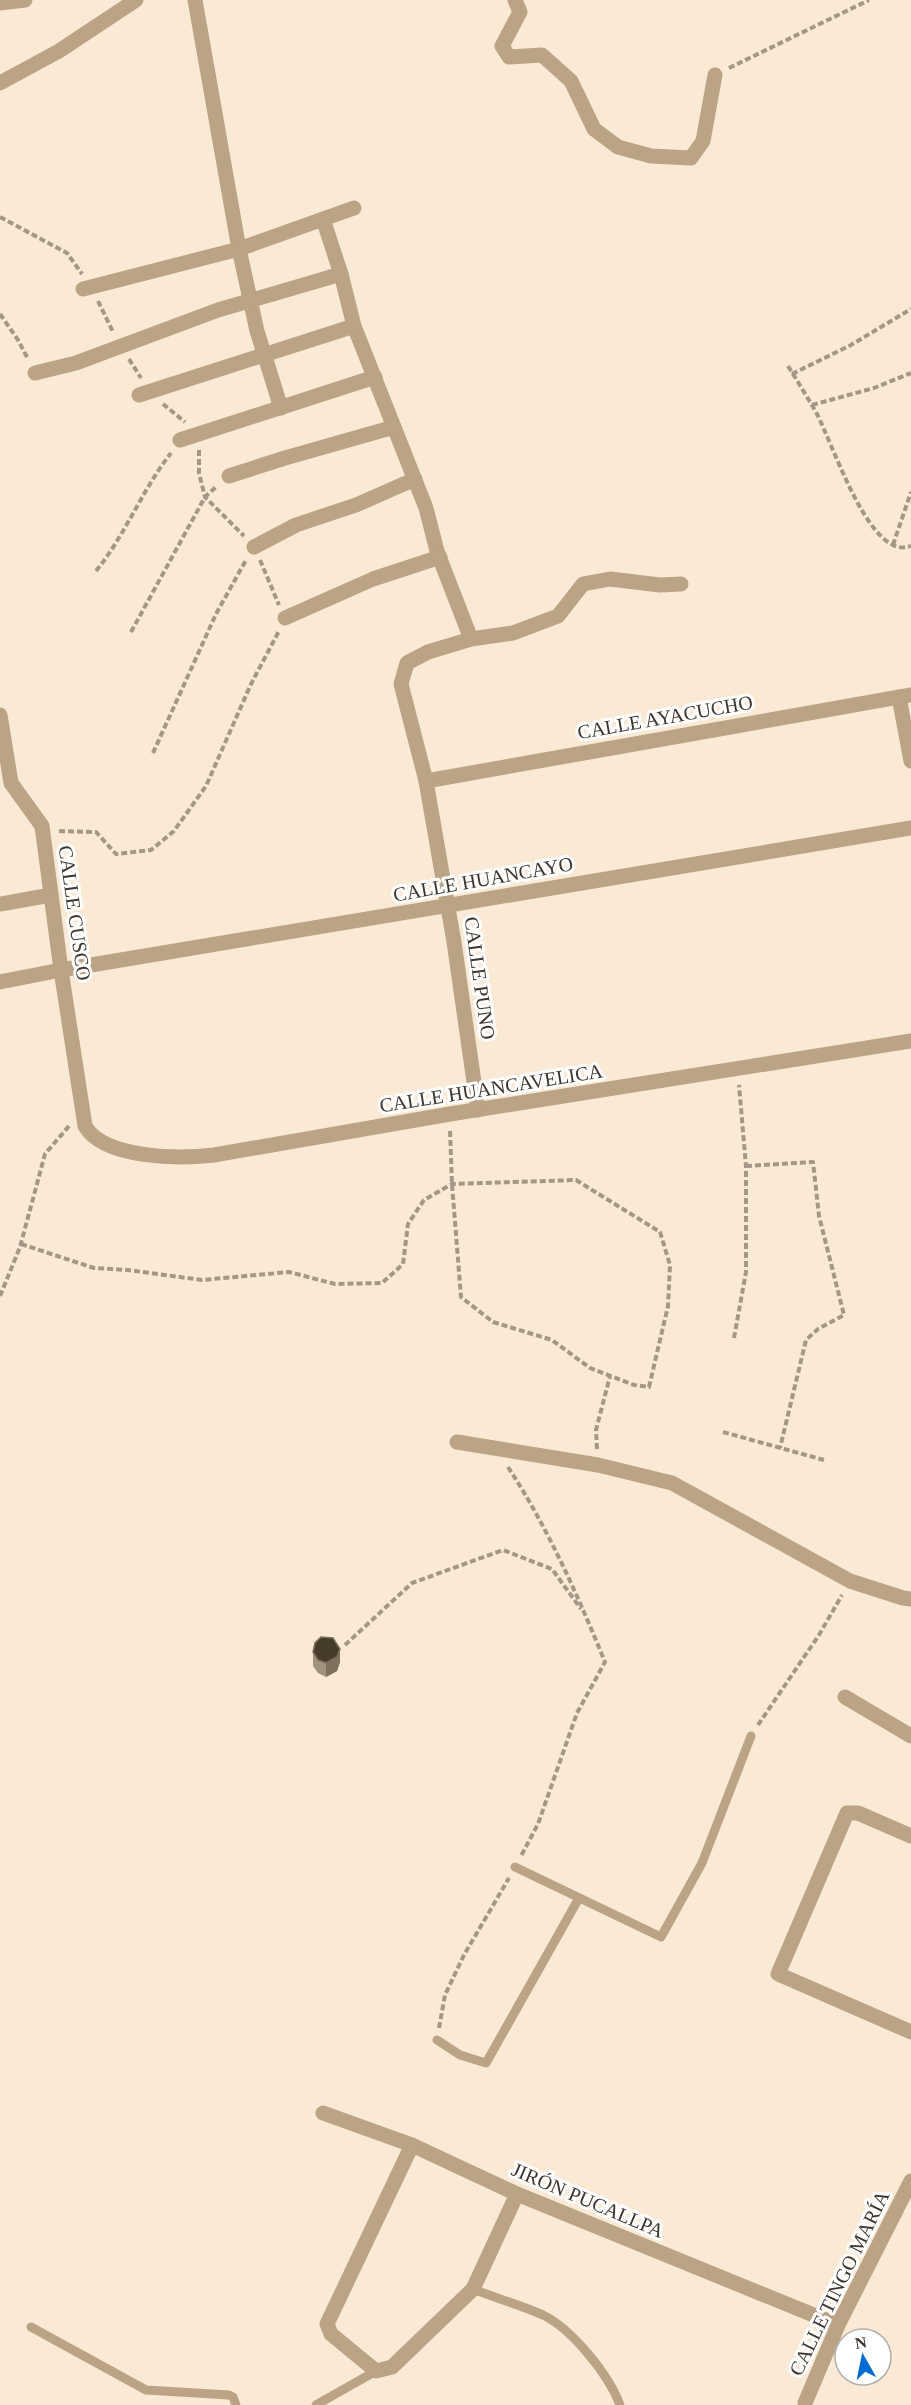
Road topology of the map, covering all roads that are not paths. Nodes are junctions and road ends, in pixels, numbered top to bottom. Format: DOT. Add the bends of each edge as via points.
graph roads {
  1 [pos="25,0"];
  2 [pos="136,0"];
  3 [pos="195,0"];
  4 [pos="515,0"];
  5 [pos="0,3"];
  6 [pos="715,75"];
  7 [pos="0,82"];
  8 [pos="354,208"];
  9 [pos="323,219"];
  10 [pos="238,249"];
  11 [pos="341,274"];
  12 [pos="83,289"];
  13 [pos="251,301"];
  14 [pos="354,326"];
  15 [pos="264,355"];
  16 [pos="34,374"];
  17 [pos="375,377"];
  18 [pos="139,395"];
  19 [pos="282,408"];
  20 [pos="394,427"];
  21 [pos="180,440"];
  22 [pos="229,476"];
  23 [pos="415,479"];
  24 [pos="254,547"];
  25 [pos="440,557"];
  26 [pos="681,584"];
  27 [pos="285,618"];
  28 [pos="471,639"];
  29 [pos="905,696"];
  30 [pos="0,715"];
  31 [pos="911,761"];
  32 [pos="426,781"];
  33 [pos="911,828"];
  34 [pos="51,896"];
  35 [pos="0,904"];
  36 [pos="448,906"];
  37 [pos="61,970"];
  38 [pos="0,982"];
  39 [pos="911,1041"];
  40 [pos="478,1110"];
  41 [pos="85,1125"];
  42 [pos="457,1442"];
  43 [pos="911,1599"];
  44 [pos="844,1697"];
  45 [pos="751,1736"];
  46 [pos="911,1736"];
  47 [pos="911,1836"];
  48 [pos="515,1867"];
  49 [pos="579,1898"];
  50 [pos="911,2032"];
  51 [pos="437,2040"];
  52 [pos="323,2113"];
  53 [pos="412,2145"];
  54 [pos="911,2181"];
  55 [pos="517,2194"];
  56 [pos="473,2289"];
  57 [pos="838,2325"];
  58 [pos="31,2327"];
  59 [pos="376,2371"];
  60 [pos="805,2404"];
  61 [pos="236,2405"];
  62 [pos="316,2405"];
  63 [pos="621,2405"];
  1 -- 5 [label="street"];
  2 -- 7 [label="street" via="59,51"];
  3 -- 10 [label="street"];
  4 -- 6 [label="street" via="520,12 502,46 509,57 542,55 571,81 594,129 618,147 651,156 691,158 704,141"];
  8 -- 9 [label="street"];
  9 -- 10 [label="street"];
  9 -- 11 [label="street"];
  10 -- 12 [label="street"];
  10 -- 13 [label="street"];
  11 -- 13 [label="street"];
  11 -- 14 [label="street"];
  13 -- 15 [label="street"];
  13 -- 16 [label="street"];
  14 -- 15 [label="street"];
  14 -- 17 [label="street"];
  15 -- 18 [label="street"];
  15 -- 19 [label="street"];
  17 -- 19 [label="street"];
  17 -- 20 [label="street"];
  19 -- 21 [label="street"];
  20 -- 22 [label="street"];
  20 -- 23 [label="street"];
  23 -- 24 [label="street" via="296,525"];
  23 -- 25 [label="street"];
  25 -- 27 [label="street" via="373,579"];
  25 -- 28 [label="street"];
  26 -- 28 [label="street" via="610,579 583,584 558,616 513,633"];
  28 -- 32 [label="street, CALLE PUNO" via="407,663 401,684"];
  29 -- 31 [label="street"];
  29 -- 32 [label="street, CALLE AYACUCHO"];
  30 -- 34 [label="street, CALLE CUSCO" via="11,783 42,826"];
  32 -- 36 [label="street, CALLE PUNO"];
  33 -- 36 [label="street, CALLE HUANCAYO"];
  34 -- 35 [label="street"];
  34 -- 37 [label="street, CALLE CUSCO"];
  36 -- 37 [label="street, CALLE HUANCAYO"];
  36 -- 40 [label="street, CALLE PUNO"];
  37 -- 38 [label="street, CALLE HUANCAYO"];
  37 -- 41 [label="street, CALLE CUSCO"];
  39 -- 40 [label="street, CALLE HUANCAVELICA"];
  40 -- 41 [label="street, CALLE HUANCAVELICA" via="198,1157 134,1152 102,1142"];
  42 -- 43 [label="street" via="598,1465 672,1483 850,1581"];
  44 -- 46 [label="street"];
  45 -- 49 [label="lane" via="702,1863 661,1937"];
  47 -- 50 [label="street" via="849,1812 778,1975"];
  48 -- 49 [label="lane"];
  49 -- 51 [label="lane" via="486,2063 460,2055"];
  52 -- 53 [label="street, JIRÓN PUCALLPA"];
  53 -- 55 [label="street, JIRÓN PUCALLPA"];
  53 -- 59 [label="street" via="327,2324 331,2334"];
  54 -- 57 [label="street, CALLE TINGO MARÍA"];
  55 -- 56 [label="street"];
  55 -- 57 [label="street, JIRÓN PUCALLPA"];
  56 -- 59 [label="street" via="392,2367"];
  56 -- 63 [label="lane" via="544,2316 573,2338 613,2386"];
  57 -- 60 [label="street, CALLE TINGO MARÍA"];
  58 -- 61 [label="lane" via="146,2390 221,2393 234,2397"];
  59 -- 62 [label="lane"];
}
